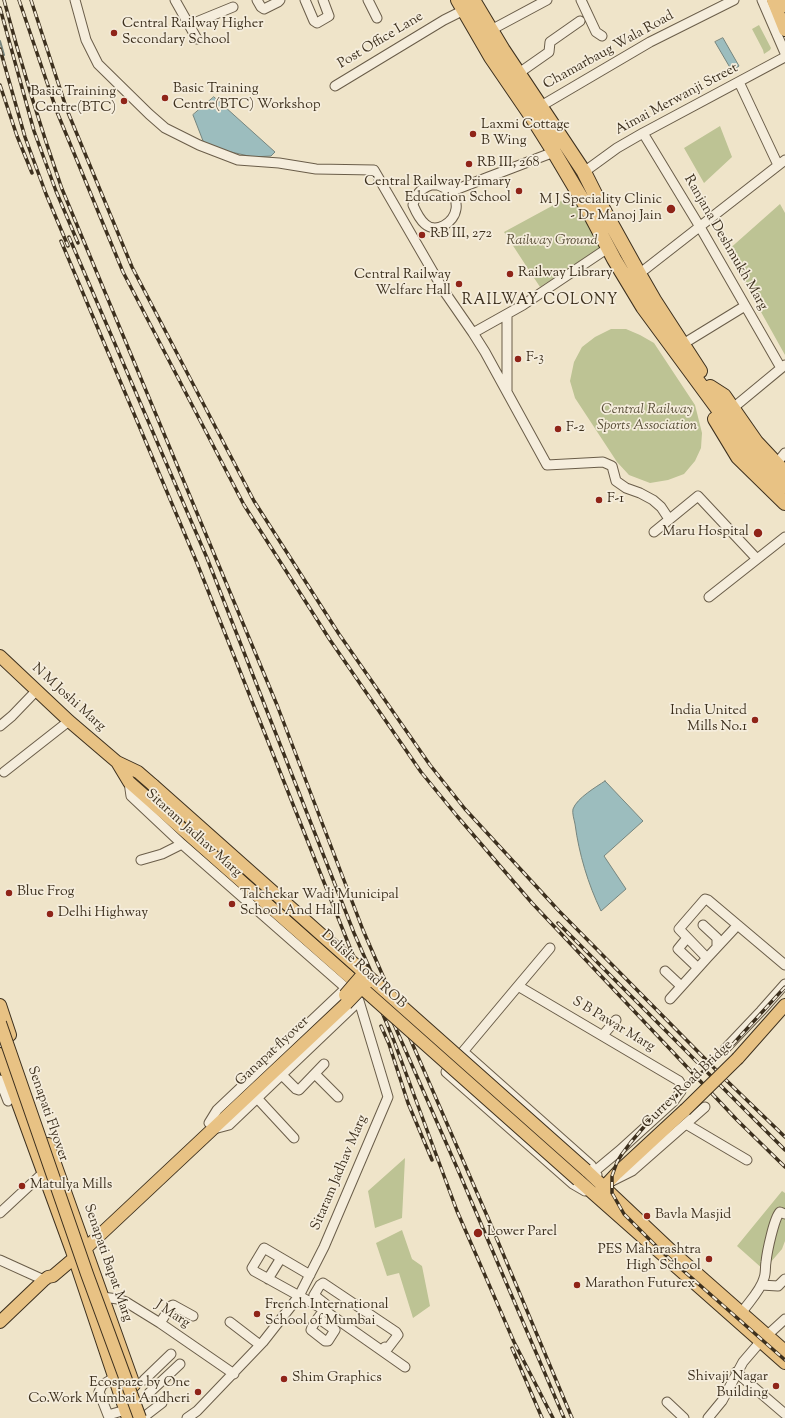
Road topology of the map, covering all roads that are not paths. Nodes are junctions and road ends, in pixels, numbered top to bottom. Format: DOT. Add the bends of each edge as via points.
graph roads {
  1 [pos="75,0"];
  2 [pos="175,0"];
  3 [pos="257,0"];
  4 [pos="280,0"];
  5 [pos="305,0"];
  6 [pos="323,0"];
  7 [pos="368,0"];
  8 [pos="547,0"];
  9 [pos="581,0"];
  10 [pos="734,0"];
  11 [pos="762,0"];
  12 [pos="773,0"];
  13 [pos="782,0"];
  14 [pos="465,3"];
  15 [pos="785,6"];
  16 [pos="233,7"];
  17 [pos="377,18"];
  18 [pos="580,21"];
  19 [pos="189,25"];
  20 [pos="491,30"];
  21 [pos="785,30"];
  22 [pos="602,36"];
  23 [pos="197,40"];
  24 [pos="785,53"];
  25 [pos="785,58"];
  26 [pos="519,73"];
  27 [pos="739,82"];
  28 [pos="335,86"];
  29 [pos="541,106"];
  30 [pos="643,133"];
  31 [pos="554,152"];
  32 [pos="781,162"];
  33 [pos="584,172"];
  34 [pos="452,191"];
  35 [pos="418,216"];
  36 [pos="406,224"];
  37 [pos="700,227"];
  38 [pos="608,248"];
  39 [pos="639,274"];
  40 [pos="745,306"];
  41 [pos="507,314"];
  42 [pos="472,333"];
  43 [pos="683,344"];
  44 [pos="783,367"];
  45 [pos="708,389"];
  46 [pos="507,392"];
  47 [pos="727,411"];
  48 [pos="785,453"];
  49 [pos="780,468"];
  50 [pos="785,480"];
  51 [pos="785,486"];
  52 [pos="785,502"];
  53 [pos="669,519"];
  54 [pos="654,532"];
  55 [pos="785,537"];
  56 [pos="756,560"];
  57 [pos="709,597"];
  58 [pos="0,656"];
  59 [pos="37,690"];
  60 [pos="69,721"];
  61 [pos="0,726"];
  62 [pos="117,762"];
  63 [pos="4,772"];
  64 [pos="138,772"];
  65 [pos="129,782"];
  66 [pos="182,844"];
  67 [pos="141,860"];
  68 [pos="703,925"];
  69 [pos="734,929"];
  70 [pos="687,938"];
  71 [pos="717,947"];
  72 [pos="550,948"];
  73 [pos="707,958"];
  74 [pos="785,966"];
  75 [pos="698,968"];
  76 [pos="665,971"];
  77 [pos="367,976"];
  78 [pos="785,984"];
  79 [pos="354,986"];
  80 [pos="518,986"];
  81 [pos="682,986"];
  82 [pos="670,999"];
  83 [pos="359,1001"];
  84 [pos="0,1005"];
  85 [pos="785,1005"];
  86 [pos="616,1020"];
  87 [pos="0,1023"];
  88 [pos="603,1036"];
  89 [pos="0,1041"];
  90 [pos="725,1049"];
  91 [pos="464,1052"];
  92 [pos="1,1060"];
  93 [pos="324,1064"];
  94 [pos="282,1074"];
  95 [pos="315,1074"];
  96 [pos="0,1080"];
  97 [pos="338,1097"];
  98 [pos="257,1098"];
  99 [pos="8,1101"];
  100 [pos="705,1107"];
  101 [pos="686,1124"];
  102 [pos="212,1126"];
  103 [pos="294,1138"];
  104 [pos="747,1160"];
  105 [pos="57,1168"];
  106 [pos="590,1170"];
  107 [pos="43,1173"];
  108 [pos="606,1184"];
  109 [pos="596,1196"];
  110 [pos="0,1213"];
  111 [pos="785,1214"];
  112 [pos="85,1244"];
  113 [pos="72,1254"];
  114 [pos="281,1258"];
  115 [pos="0,1260"];
  116 [pos="310,1275"];
  117 [pos="46,1278"];
  118 [pos="785,1278"];
  119 [pos="268,1279"];
  120 [pos="761,1285"];
  121 [pos="299,1296"];
  122 [pos="102,1297"];
  123 [pos="88,1301"];
  124 [pos="323,1307"];
  125 [pos="742,1312"];
  126 [pos="193,1316"];
  127 [pos="318,1318"];
  128 [pos="785,1319"];
  129 [pos="0,1322"];
  130 [pos="230,1322"];
  131 [pos="160,1323"];
  132 [pos="764,1338"];
  133 [pos="261,1344"];
  134 [pos="383,1348"];
  135 [pos="785,1351"];
  136 [pos="171,1354"];
  137 [pos="785,1363"];
  138 [pos="180,1364"];
  139 [pos="405,1367"];
  140 [pos="736,1372"];
  141 [pos="234,1374"];
  142 [pos="114,1378"];
  143 [pos="144,1380"];
  144 [pos="149,1393"];
  145 [pos="667,1402"];
  146 [pos="162,1403"];
  147 [pos="785,1414"];
  148 [pos="132,1416"];
  149 [pos="187,1418"];
  150 [pos="684,1418"];
  151 [pos="708,1418"];
  1 -- 36 [label="street" via="86,40 98,64 165,128 238,160 316,169 374,170"];
  2 -- 19 [label="street"];
  3 -- 4 [label="street" via="264,9"];
  5 -- 6 [label="street" via="316,23 329,16"];
  7 -- 17 [label="street"];
  8 -- 20 [label="street"];
  9 -- 22 [label="street" via="596,32"];
  10 -- 29 [label="street, Chamarbaug Wala Road" via="650,42"];
  11 -- 24 [label="street"];
  12 -- 21 [label="main road"];
  13 -- 15 [label="main road"];
  14 -- 20 [label="highway"];
  14 -- 28 [label="street, Post Office Lane" via="444,20"];
  14 -- 31 [label="highway" via="491,57"];
  16 -- 19 [label="street"];
  18 -- 26 [label="street" via="550,42 549,52"];
  19 -- 23 [label="street"];
  20 -- 26 [label="highway"];
  25 -- 27 [label="street, Aimai Merwanji Street"];
  26 -- 29 [label="highway"];
  27 -- 30 [label="street, Aimai Merwanji Street"];
  27 -- 32 [label="street"];
  29 -- 33 [label="highway"];
  30 -- 33 [label="street, Aimai Merwanji Street"];
  30 -- 37 [label="street, Ranjana Deshmukh Marg"];
  31 -- 34 [label="street"];
  31 -- 38 [label="highway"];
  32 -- 37 [label="street"];
  33 -- 39 [label="highway"];
  34 -- 35 [label="street" via="438,185 430,185 418,192 413,205"];
  34 -- 35 [label="street" via="456,211 449,223 436,228 429,227"];
  35 -- 36 [label="street"];
  36 -- 42 [label="street" via="444,291"];
  37 -- 39 [label="street"];
  37 -- 40 [label="street, Ranjana Deshmukh Marg"];
  38 -- 41 [label="street"];
  38 -- 45 [label="highway" via="642,307"];
  39 -- 43 [label="highway"];
  40 -- 43 [label="street"];
  40 -- 44 [label="street, Ranjana Deshmukh Marg"];
  41 -- 42 [label="street"];
  41 -- 46 [label="street"];
  42 -- 46 [label="street"];
  43 -- 45 [label="highway"];
  44 -- 47 [label="street"];
  45 -- 47 [label="highway"];
  45 -- 52 [label="highway" via="708,407 738,457"];
  46 -- 53 [label="street" via="547,465 603,462 612,466 616,481 653,500"];
  47 -- 49 [label="highway"];
  47 -- 50 [label="highway" via="753,446"];
  47 -- 51 [label="highway" via="749,451"];
  48 -- 49 [label="street"];
  53 -- 54 [label="street"];
  53 -- 56 [label="street" via="698,496"];
  55 -- 56 [label="street"];
  56 -- 57 [label="street"];
  58 -- 59 [label="main road, N M Joshi Marg"];
  59 -- 60 [label="main road, N M Joshi Marg"];
  59 -- 61 [label="street"];
  60 -- 62 [label="main road, N M Joshi Marg"];
  60 -- 63 [label="street"];
  62 -- 64 [label="main road, Delisle Road ROB"];
  62 -- 65 [label="main road, Delisle Road ROB"];
  64 -- 65 [label="main road"];
  64 -- 77 [label="main road, Delisle Road ROB, bridge"];
  65 -- 66 [label="street, Sitaram Jadhav Marg" via="130,796"];
  65 -- 79 [label="main road, Delisle Road ROB"];
  66 -- 67 [label="street" via="162,854"];
  66 -- 79 [label="street, Sitaram Jadhav Marg"];
  68 -- 71 [label="street" via="716,937"];
  69 -- 71 [label="street"];
  70 -- 73 [label="street"];
  70 -- 74 [label="street" via="679,929 705,899"];
  70 -- 75 [label="street" via="678,949"];
  71 -- 73 [label="street"];
  72 -- 80 [label="street"];
  73 -- 75 [label="street"];
  75 -- 81 [label="street"];
  76 -- 81 [label="street"];
  77 -- 79 [label="main road, Ganapat flyover, bridge"];
  77 -- 106 [label="main road, Delisle Road ROB, bridge"];
  78 -- 90 [label="street"];
  79 -- 83 [label="street, Sitaram Jadhav Marg"];
  79 -- 102 [label="main road, Ganapat flyover, bridge" via="343,1002"];
  79 -- 102 [label="street" via="217,1110"];
  79 -- 109 [label="main road, Delisle Road ROB, bridge"];
  80 -- 88 [label="street, S B Pawar Marg"];
  80 -- 91 [label="street"];
  81 -- 82 [label="street"];
  83 -- 94 [label="street"];
  83 -- 116 [label="street, Sitaram Jadhav Marg" via="388,1096"];
  84 -- 105 [label="main road, Senapati Bapat Marg"];
  85 -- 108 [label="main road, Currey Road Bridge, bridge" via="711,1086"];
  86 -- 88 [label="street"];
  87 -- 148 [label="main road, Senapati Flyover, bridge" via="85,1268"];
  88 -- 106 [label="street, S B Pawar Marg" via="679,1081 682,1086 673,1102 619,1151"];
  89 -- 148 [label="main road, Senapati Flyover"];
  91 -- 106 [label="street" via="591,1165"];
  91 -- 109 [label="street" via="446,1072 573,1184"];
  92 -- 99 [label="main road"];
  93 -- 95 [label="street"];
  94 -- 95 [label="street" via="297,1090"];
  94 -- 98 [label="street"];
  95 -- 97 [label="street"];
  96 -- 99 [label="street"];
  98 -- 102 [label="street" via="229,1125"];
  98 -- 103 [label="street"];
  99 -- 107 [label="main road"];
  100 -- 101 [label="street"];
  101 -- 104 [label="street"];
  101 -- 108 [label="street" via="632,1171"];
  102 -- 112 [label="main road, Ganapat flyover"];
  105 -- 107 [label="street"];
  105 -- 112 [label="main road, Senapati Bapat Marg"];
  106 -- 108 [label="main road, Delisle Road ROB"];
  107 -- 110 [label="street"];
  107 -- 113 [label="main road"];
  108 -- 109 [label="main road, Currey Road Bridge"];
  108 -- 125 [label="main road" via="680,1258"];
  109 -- 132 [label="main road"];
  111 -- 120 [label="street" via="780,1212 776,1218 768,1246 765,1277"];
  112 -- 113 [label="main road, Ganapat flyover"];
  112 -- 122 [label="main road, Senapati Bapat Marg"];
  113 -- 117 [label="main road, Ganapat flyover" via="53,1276"];
  113 -- 123 [label="main road"];
  114 -- 116 [label="street"];
  114 -- 119 [label="street"];
  114 -- 119 [label="street" via="266,1248 263,1249 252,1269"];
  115 -- 117 [label="street"];
  116 -- 121 [label="street, Sitaram Jadhav Marg"];
  117 -- 129 [label="main road, Ganapat flyover"];
  118 -- 120 [label="street" via="778,1286"];
  119 -- 121 [label="street"];
  120 -- 125 [label="street"];
  121 -- 124 [label="street"];
  121 -- 133 [label="street, Sitaram Jadhav Marg"];
  122 -- 123 [label="street, J Marg"];
  122 -- 131 [label="street, J Marg" via="126,1302"];
  122 -- 148 [label="main road, Senapati Bapat Marg"];
  123 -- 142 [label="main road"];
  124 -- 127 [label="street"];
  124 -- 134 [label="street"];
  124 -- 134 [label="street" via="314,1295 323,1283 396,1332 398,1335 388,1348"];
  125 -- 132 [label="main road"];
  126 -- 131 [label="street" via="173,1305"];
  128 -- 132 [label="street"];
  130 -- 133 [label="street"];
  131 -- 141 [label="street, J Marg"];
  132 -- 135 [label="main road"];
  132 -- 137 [label="main road"];
  132 -- 140 [label="street"];
  133 -- 141 [label="street, Sitaram Jadhav Marg"];
  134 -- 139 [label="street"];
  136 -- 143 [label="street"];
  138 -- 144 [label="street"];
  140 -- 147 [label="street"];
  140 -- 151 [label="street" via="722,1401"];
  141 -- 149 [label="street, Sitaram Jadhav Marg"];
  142 -- 148 [label="main road"];
  142 -- 148 [label="street" via="102,1386 99,1392 108,1415"];
  145 -- 150 [label="street"];
  146 -- 148 [label="street"];
}
